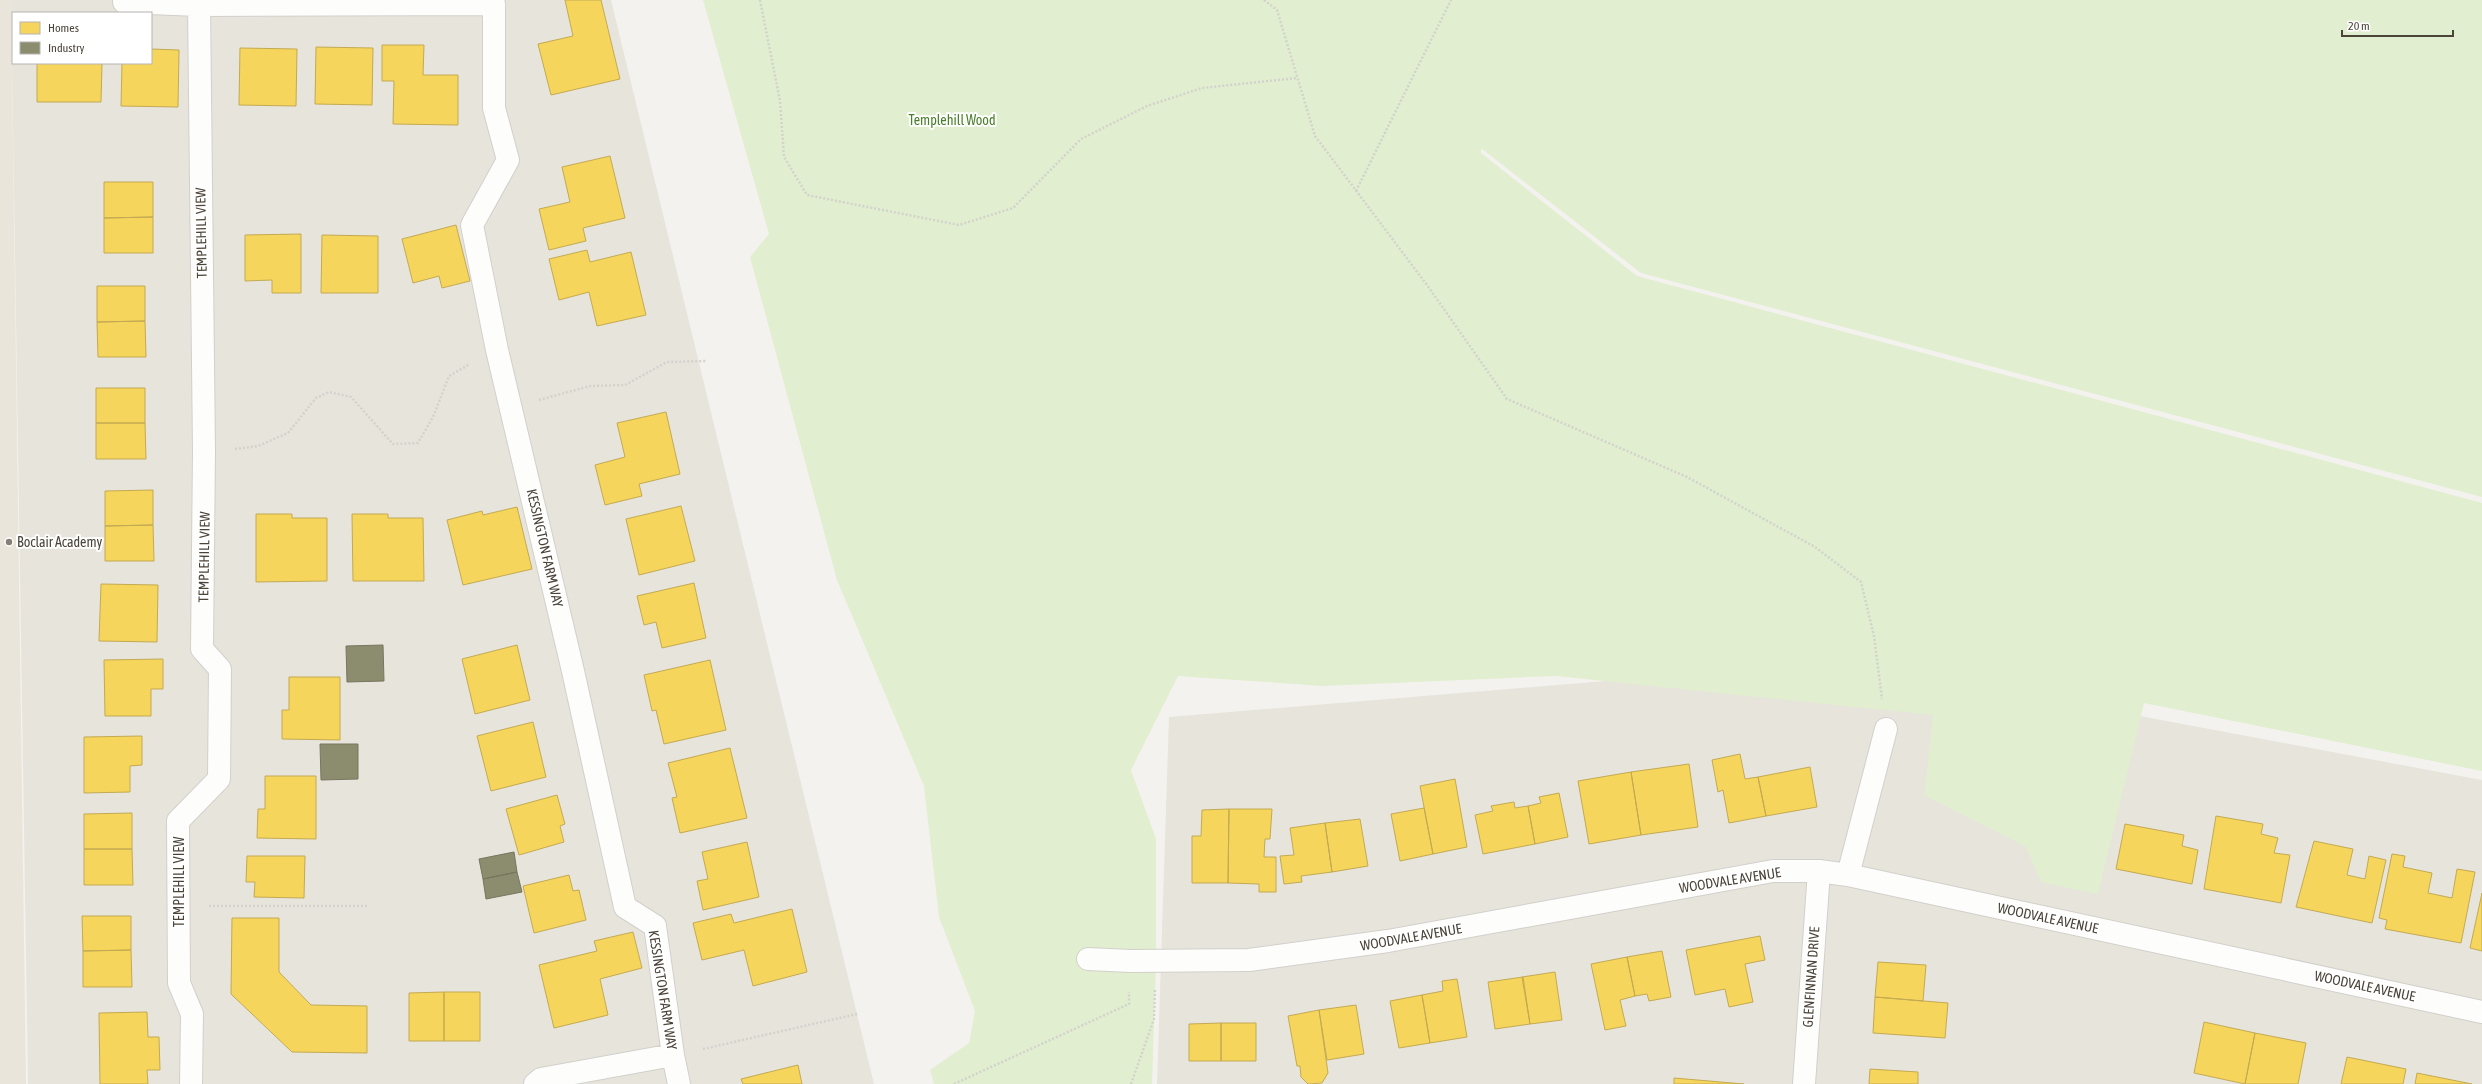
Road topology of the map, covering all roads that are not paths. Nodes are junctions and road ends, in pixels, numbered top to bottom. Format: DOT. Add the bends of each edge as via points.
graph roads {
  1 [pos="124,2"];
  2 [pos="199,5"];
  3 [pos="1886,729"];
  4 [pos="1819,871"];
  5 [pos="1848,875"];
  6 [pos="1088,959"];
  7 [pos="2482,1012"];
  8 [pos="673,1055"];
  9 [pos="191,1084"];
  10 [pos="535,1084"];
  11 [pos="679,1084"];
  12 [pos="1804,1084"];
  1 -- 2 [label="street"];
  2 -- 8 [label="street, KESSINGTON FARM WAY" via="494,4 494,108 508,160 472,225 497,350 625,907 655,926"];
  2 -- 9 [label="street, TEMPLEHILL VIEW" via="204,451 202,649 220,670 219,780 178,821 179,983 192,1014"];
  3 -- 5 [label="street"];
  4 -- 5 [label="street, WOODVALE AVENUE"];
  4 -- 6 [label="street, WOODVALE AVENUE" via="1773,871 1380,942 1249,960"];
  4 -- 12 [label="street, GLENFINNAN DRIVE"];
  5 -- 7 [label="street, WOODVALE AVENUE"];
  8 -- 10 [label="street" via="541,1079"];
  8 -- 11 [label="street, KESSINGTON FARM WAY"];
}
